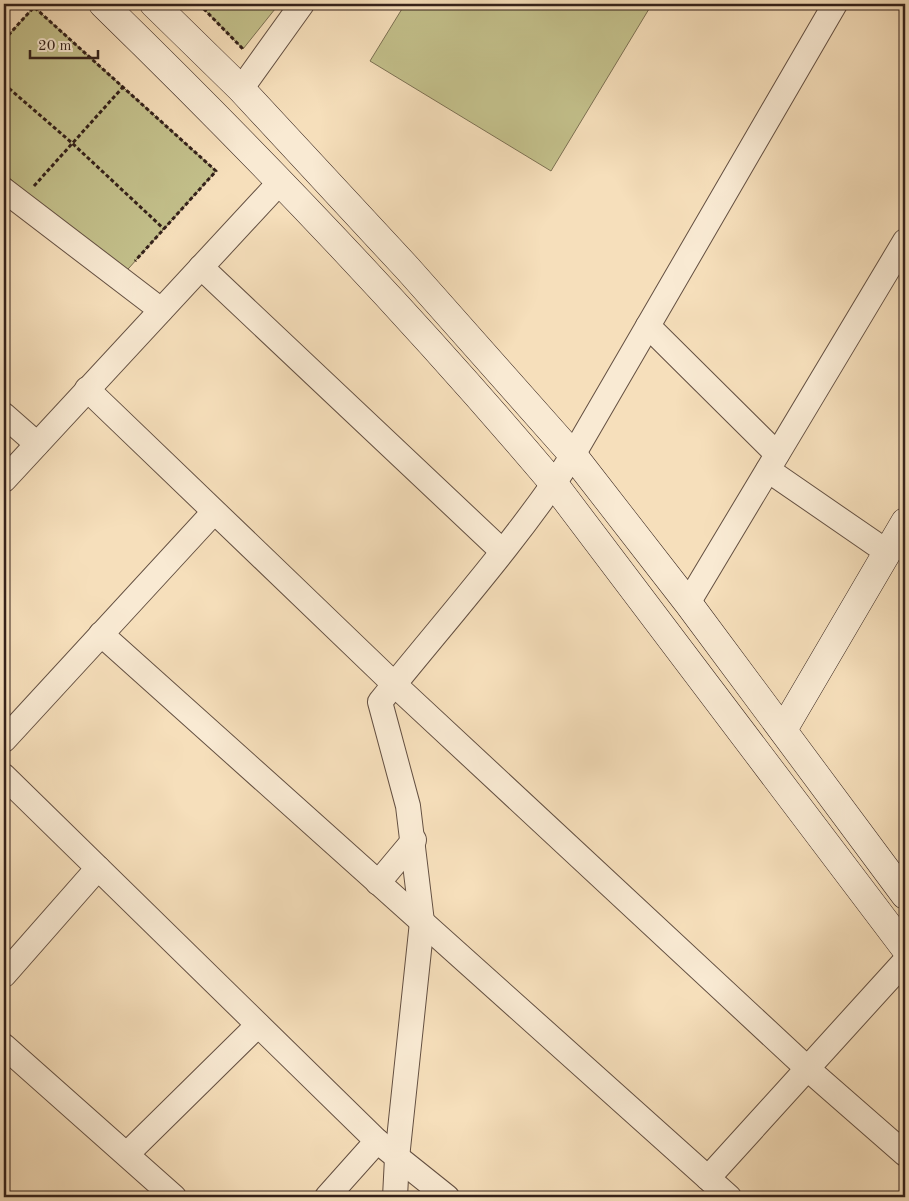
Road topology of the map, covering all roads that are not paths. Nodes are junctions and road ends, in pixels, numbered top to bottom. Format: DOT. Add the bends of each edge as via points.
graph roads {
  1 [pos="103,4"];
  2 [pos="154,4"];
  3 [pos="302,4"];
  4 [pos="835,4"];
  5 [pos="241,89"];
  6 [pos="280,182"];
  7 [pos="4,190"];
  8 [pos="905,241"];
  9 [pos="201,267"];
  10 [pos="161,310"];
  11 [pos="648,326"];
  12 [pos="87,390"];
  13 [pos="4,415"];
  14 [pos="37,444"];
  15 [pos="573,455"];
  16 [pos="772,462"];
  17 [pos="4,480"];
  18 [pos="554,484"];
  19 [pos="213,513"];
  20 [pos="905,522"];
  21 [pos="502,551"];
  22 [pos="886,552"];
  23 [pos="688,603"];
  24 [pos="101,634"];
  25 [pos="394,684"];
  26 [pos="783,730"];
  27 [pos="4,740"];
  28 [pos="4,776"];
  29 [pos="414,840"];
  30 [pos="98,868"];
  31 [pos="378,882"];
  32 [pos="905,895"];
  33 [pos="422,922"];
  34 [pos="901,934"];
  35 [pos="905,961"];
  36 [pos="4,975"];
  37 [pos="258,1025"];
  38 [pos="4,1046"];
  39 [pos="809,1070"];
  40 [pos="376,1141"];
  41 [pos="126,1154"];
  42 [pos="905,1154"];
  43 [pos="396,1158"];
  44 [pos="708,1178"];
  45 [pos="174,1197"];
  46 [pos="327,1197"];
  47 [pos="395,1197"];
  48 [pos="447,1197"];
  49 [pos="729,1197"];
  1 -- 6 [label="street"];
  2 -- 5 [label="street"];
  3 -- 5 [label="street"];
  4 -- 11 [label="street"];
  5 -- 15 [label="street" via="408,269"];
  6 -- 9 [label="street"];
  6 -- 18 [label="street" via="386,292"];
  7 -- 10 [label="street"];
  8 -- 16 [label="street"];
  9 -- 10 [label="street"];
  9 -- 21 [label="street"];
  10 -- 12 [label="street"];
  11 -- 15 [label="street"];
  11 -- 16 [label="street"];
  12 -- 14 [label="street"];
  12 -- 19 [label="street"];
  13 -- 14 [label="street"];
  14 -- 17 [label="street"];
  15 -- 18 [label="street"];
  15 -- 23 [label="street"];
  16 -- 22 [label="street"];
  16 -- 23 [label="street"];
  18 -- 21 [label="street"];
  18 -- 34 [label="street"];
  19 -- 24 [label="street"];
  19 -- 25 [label="street"];
  20 -- 22 [label="street"];
  21 -- 25 [label="street"];
  22 -- 26 [label="street"];
  23 -- 26 [label="street"];
  24 -- 27 [label="street"];
  24 -- 31 [label="street"];
  25 -- 29 [label="street" via="380,702"];
  25 -- 39 [label="street"];
  26 -- 32 [label="street"];
  28 -- 30 [label="street"];
  29 -- 31 [label="street"];
  29 -- 33 [label="street"];
  30 -- 36 [label="street"];
  30 -- 37 [label="street"];
  31 -- 33 [label="street"];
  33 -- 43 [label="street"];
  33 -- 44 [label="street"];
  35 -- 39 [label="street"];
  37 -- 40 [label="street"];
  37 -- 41 [label="street"];
  38 -- 41 [label="street"];
  39 -- 42 [label="street"];
  39 -- 44 [label="street"];
  40 -- 43 [label="street"];
  40 -- 46 [label="street"];
  41 -- 45 [label="street"];
  43 -- 47 [label="street"];
  43 -- 48 [label="street"];
  44 -- 49 [label="street"];
}
